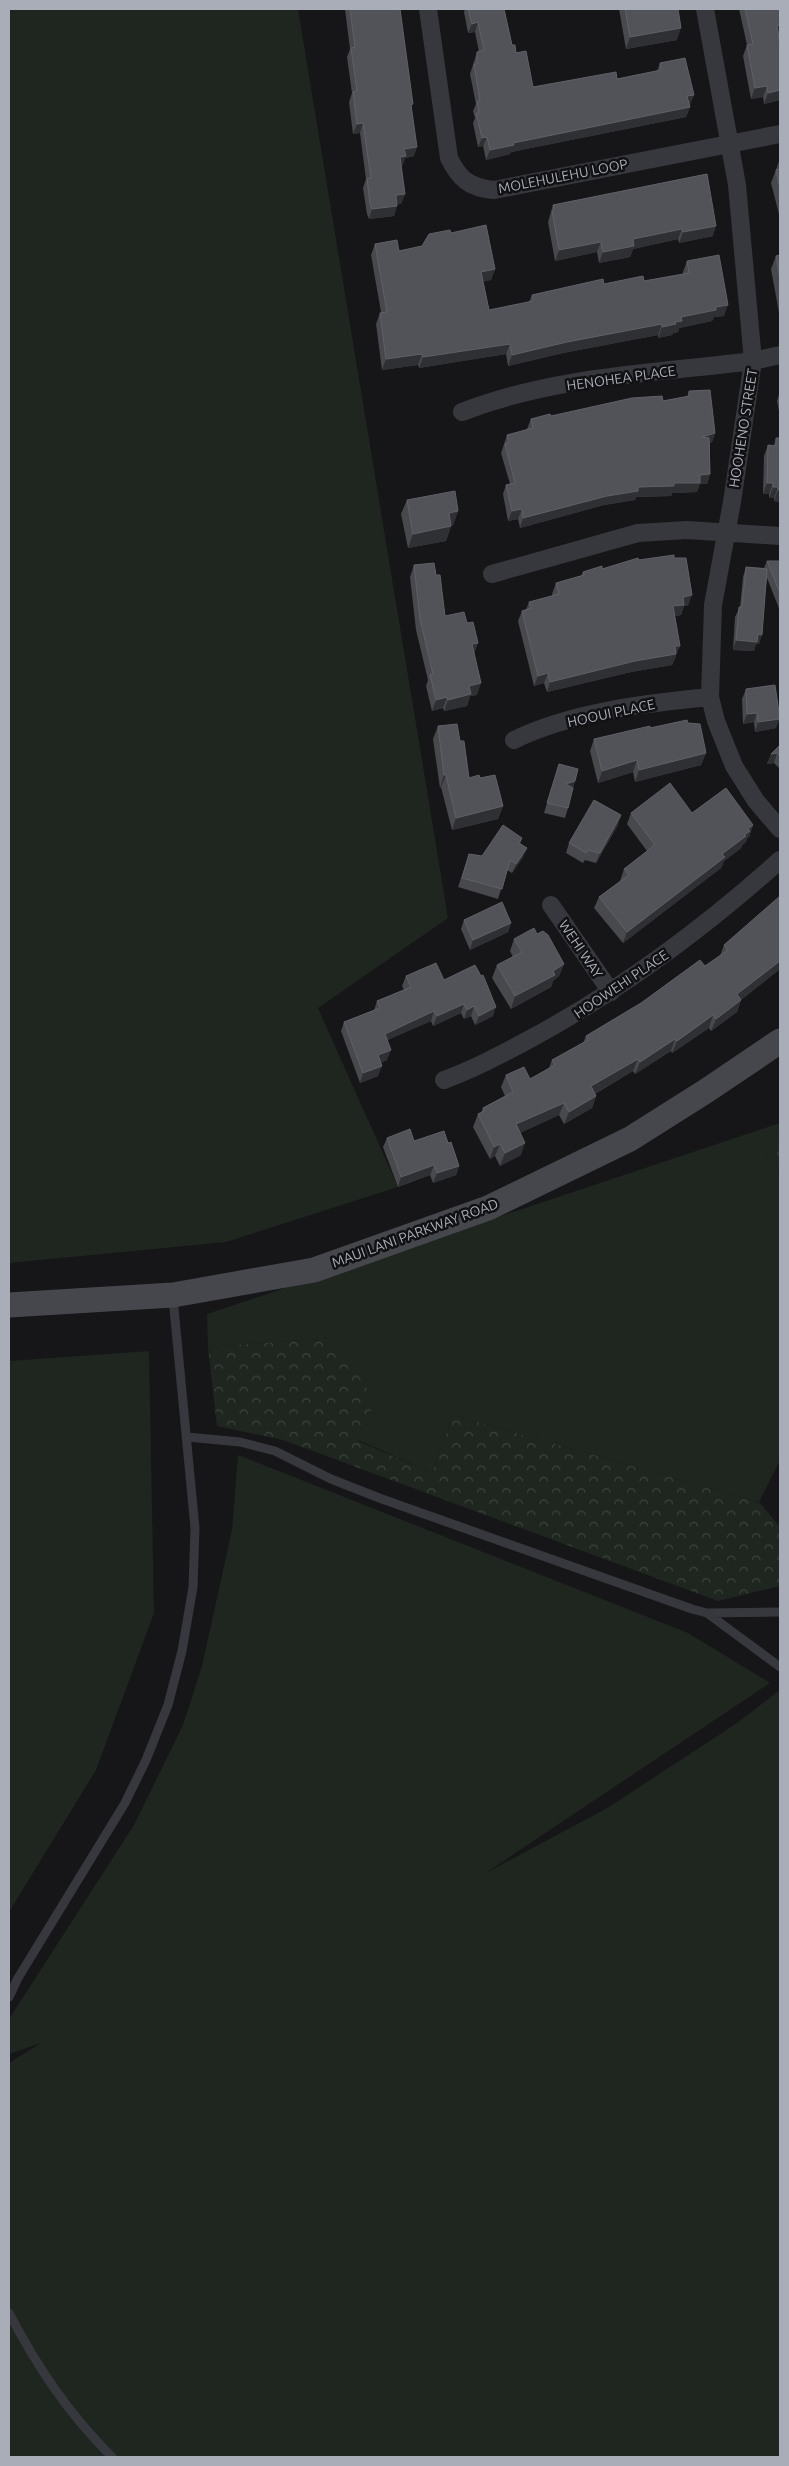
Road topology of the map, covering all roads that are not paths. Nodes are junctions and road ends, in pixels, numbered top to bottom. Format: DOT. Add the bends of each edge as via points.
graph roads {
  1 [pos="428,9"];
  2 [pos="705,9"];
  3 [pos="780,134"];
  4 [pos="730,144"];
  5 [pos="780,355"];
  6 [pos="754,361"];
  7 [pos="462,412"];
  8 [pos="726,531"];
  9 [pos="780,536"];
  10 [pos="492,574"];
  11 [pos="710,697"];
  12 [pos="514,740"];
  13 [pos="780,829"];
  14 [pos="780,860"];
  15 [pos="551,906"];
  16 [pos="611,992"];
  17 [pos="780,1041"];
  18 [pos="444,1080"];
  19 [pos="173,1295"];
  20 [pos="9,1306"];
  21 [pos="187,1437"];
  22 [pos="707,1612"];
  23 [pos="780,1612"];
  24 [pos="780,1667"];
  25 [pos="9,1997"];
  26 [pos="9,2313"];
  27 [pos="112,2457"];
  1 -- 4 [label="street, MOLEHULEHU LOOP" via="449,158 465,183 479,189 494,190"];
  2 -- 4 [label="street, HOOHENO STREET"];
  3 -- 4 [label="street, MOLEHULEHU LOOP"];
  4 -- 6 [label="street, HOOHENO STREET"];
  5 -- 6 [label="street, HENOHEA PLACE"];
  6 -- 7 [label="street, HENOHEA PLACE" via="589,380 489,402"];
  6 -- 8 [label="street, HOOHENO STREET"];
  8 -- 9 [label="street"];
  8 -- 10 [label="street" via="638,533"];
  8 -- 11 [label="street, HOOHENO STREET" via="713,605"];
  11 -- 12 [label="street, HOOUI PLACE" via="656,702 582,718"];
  11 -- 13 [label="street, HOOHENO STREET" via="734,766 756,801"];
  14 -- 16 [label="street, HOOWEHI PLACE" via="694,933"];
  15 -- 16 [label="street, WEHI WAY"];
  16 -- 18 [label="street, HOOWEHI PLACE" via="515,1047 465,1073"];
  17 -- 19 [label="main road, MAUI LANI PARKWAY ROAD" via="630,1139 488,1208 314,1270"];
  19 -- 20 [label="main road, MAUI LANI PARKWAY ROAD"];
  19 -- 21 [label="lane"];
  21 -- 22 [label="lane" via="240,1442 275,1451 382,1500 677,1605"];
  21 -- 25 [label="lane" via="195,1528 193,1587 182,1651 168,1705 125,1803"];
  22 -- 23 [label="lane"];
  22 -- 24 [label="lane"];
  26 -- 27 [label="lane" via="30,2354 57,2395"];
}
